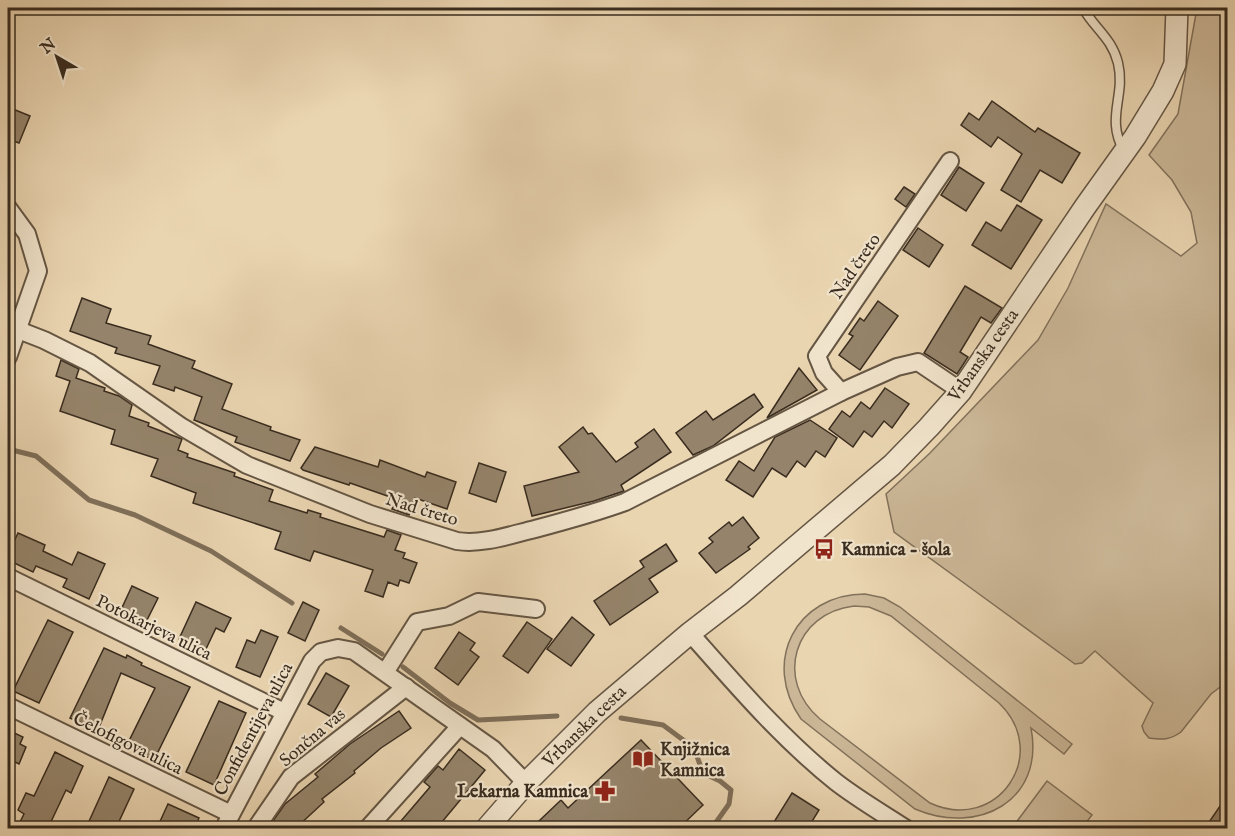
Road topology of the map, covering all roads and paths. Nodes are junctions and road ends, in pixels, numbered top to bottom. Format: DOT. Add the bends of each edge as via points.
graph roads {
  1 [pos="1083,8"];
  2 [pos="1177,8"];
  3 [pos="1125,152"];
  4 [pos="950,162"];
  5 [pos="8,208"];
  6 [pos="11,328"];
  7 [pos="8,357"];
  8 [pos="961,391"];
  9 [pos="841,392"];
  10 [pos="8,577"];
  11 [pos="536,609"];
  12 [pos="690,633"];
  13 [pos="386,671"];
  14 [pos="406,687"];
  15 [pos="8,706"];
  16 [pos="284,712"];
  17 [pos="460,726"];
  18 [pos="526,783"];
  19 [pos="227,821"];
  20 [pos="256,828"];
  21 [pos="368,828"];
  22 [pos="487,828"];
  23 [pos="904,828"];
  1 -- 3 [label="lane" via="1114,52 1119,82 1114,125"];
  2 -- 3 [label="street, Vrbanska cesta" via="1175,64"];
  3 -- 8 [label="street, Vrbanska cesta"];
  4 -- 9 [label="street, Nad čreto" via="817,356 820,366"];
  5 -- 6 [label="street" via="27,234 38,271"];
  6 -- 7 [label="street"];
  6 -- 9 [label="street, Nad čreto" via="90,363 182,427 248,465 370,514 469,543 524,532 625,502"];
  8 -- 9 [label="street, Nad čreto" via="918,362"];
  8 -- 12 [label="street, Vrbanska cesta" via="892,465"];
  10 -- 16 [label="street, Potokarjeva ulica"];
  11 -- 13 [label="street" via="478,602 449,616 417,622"];
  12 -- 18 [label="street, Vrbanska cesta" via="597,712"];
  12 -- 23 [label="street" via="792,744 837,783"];
  13 -- 14 [label="street, Confidentijeva ulica"];
  13 -- 16 [label="street, Confidentijeva ulica" via="354,651 338,648 321,652"];
  14 -- 17 [label="street, Confidentijeva ulica"];
  14 -- 20 [label="street, Sončna vas" via="291,777"];
  15 -- 19 [label="street, Čelofigova ulica"];
  16 -- 19 [label="street, Confidentijeva ulica"];
  17 -- 18 [label="street, Confidentijeva ulica" via="493,749"];
  17 -- 21 [label="street"];
  18 -- 22 [label="street, Vrbanska cesta"];
}
